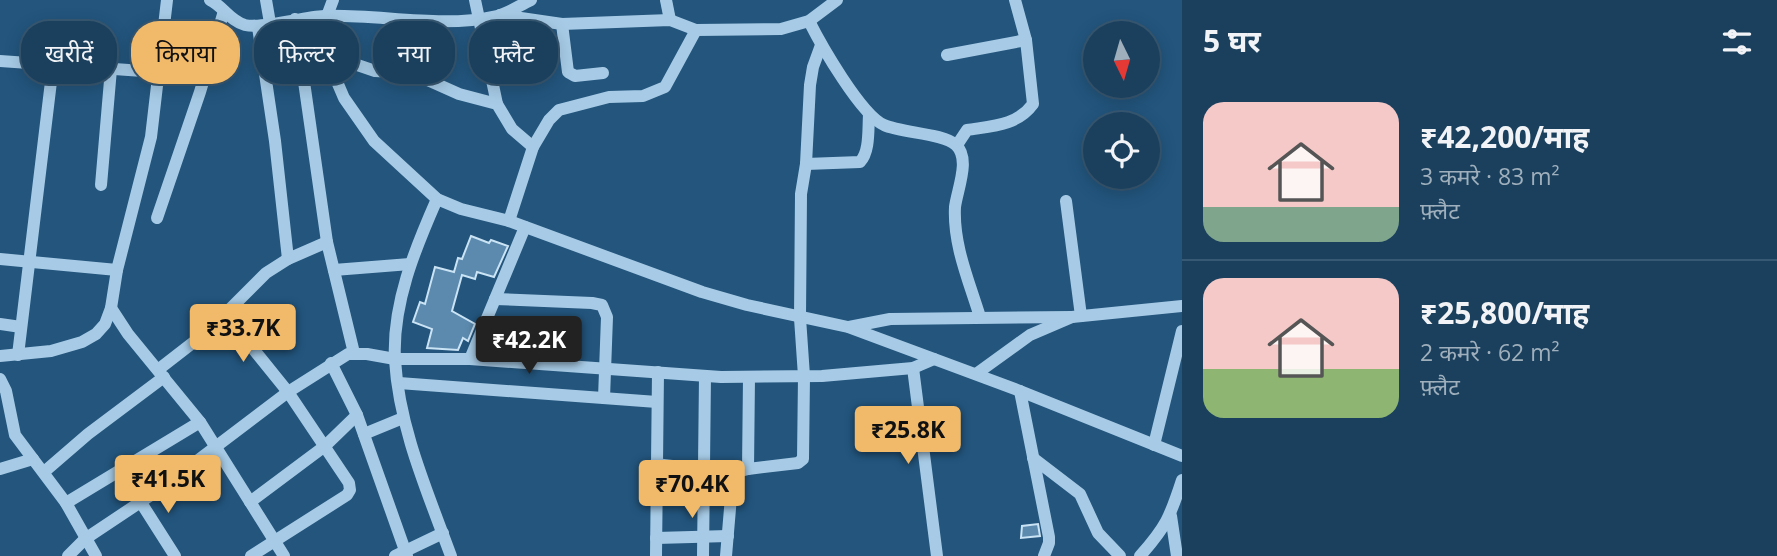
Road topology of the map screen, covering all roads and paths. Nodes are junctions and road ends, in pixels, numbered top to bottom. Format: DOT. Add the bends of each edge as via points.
graph roads {
  1 [pos="167,0"];
  2 [pos="210,0"];
  3 [pos="266,0"];
  4 [pos="333,0"];
  5 [pos="475,0"];
  6 [pos="531,0"];
  7 [pos="666,0"];
  8 [pos="837,0"];
  9 [pos="1014,0"];
  10 [pos="225,11"];
  11 [pos="500,15"];
  12 [pos="327,16"];
  13 [pos="295,19"];
  14 [pos="479,19"];
  15 [pos="670,20"];
  16 [pos="164,21"];
  17 [pos="264,21"];
  18 [pos="285,21"];
  19 [pos="328,21"];
  20 [pos="809,21"];
  21 [pos="562,24"];
  22 [pos="254,25"];
  23 [pos="696,30"];
  24 [pos="1026,40"];
  25 [pos="821,45"];
  26 [pos="947,55"];
  27 [pos="0,61"];
  28 [pos="21,63"];
  29 [pos="359,66"];
  30 [pos="603,73"];
  31 [pos="51,84"];
  32 [pos="110,84"];
  33 [pos="156,84"];
  34 [pos="270,84"];
  35 [pos="338,84"];
  36 [pos="497,104"];
  37 [pos="869,115"];
  38 [pos="957,145"];
  39 [pos="533,147"];
  40 [pos="806,164"];
  41 [pos="101,185"];
  42 [pos="437,200"];
  43 [pos="1066,201"];
  44 [pos="157,218"];
  45 [pos="509,221"];
  46 [pos="525,228"];
  47 [pos="327,242"];
  48 [pos="0,259"];
  49 [pos="288,259"];
  50 [pos="30,262"];
  51 [pos="410,264"];
  52 [pos="117,270"];
  53 [pos="334,270"];
  54 [pos="495,299"];
  55 [pos="1182,306"];
  56 [pos="111,308"];
  57 [pos="225,314"];
  58 [pos="1076,316"];
  59 [pos="980,317"];
  60 [pos="800,318"];
  61 [pos="0,324"];
  62 [pos="22,327"];
  63 [pos="848,327"];
  64 [pos="1182,331"];
  65 [pos="1179,352"];
  66 [pos="354,353"];
  67 [pos="18,355"];
  68 [pos="0,356"];
  69 [pos="395,359"];
  70 [pos="470,359"];
  71 [pos="934,359"];
  72 [pos="331,363"];
  73 [pos="605,368"];
  74 [pos="913,368"];
  75 [pos="658,372"];
  76 [pos="161,373"];
  77 [pos="976,374"];
  78 [pos="705,376"];
  79 [pos="804,376"];
  80 [pos="748,377"];
  81 [pos="0,379"];
  82 [pos="398,383"];
  83 [pos="1020,391"];
  84 [pos="288,392"];
  85 [pos="604,398"];
  86 [pos="657,402"];
  87 [pos="357,415"];
  88 [pos="403,418"];
  89 [pos="200,422"];
  90 [pos="364,434"];
  91 [pos="1154,445"];
  92 [pos="216,446"];
  93 [pos="325,446"];
  94 [pos="1182,457"];
  95 [pos="33,458"];
  96 [pos="1033,458"];
  97 [pos="656,464"];
  98 [pos="0,469"];
  99 [pos="748,469"];
  100 [pos="704,470"];
  101 [pos="44,471"];
  102 [pos="733,473"];
  103 [pos="1182,480"];
  104 [pos="140,501"];
  105 [pos="250,502"];
  106 [pos="66,503"];
  107 [pos="1171,516"];
  108 [pos="443,533"];
  109 [pos="704,536"];
  110 [pos="728,536"];
  111 [pos="656,538"];
  112 [pos="85,539"];
  113 [pos="274,541"];
  114 [pos="402,554"];
  115 [pos="68,556"];
  116 [pos="96,556"];
  117 [pos="175,556"];
  118 [pos="251,556"];
  119 [pos="284,556"];
  120 [pos="451,556"];
  121 [pos="656,556"];
  122 [pos="703,556"];
  123 [pos="726,556"];
  124 [pos="937,556"];
  125 [pos="1044,556"];
  126 [pos="1120,556"];
  127 [pos="1140,556"];
  128 [pos="1177,556"];
  1 -- 16 [label="street"];
  2 -- 10 [label="street"];
  3 -- 17 [label="street"];
  4 -- 12 [label="street"];
  5 -- 14 [label="street"];
  6 -- 11 [label="street"];
  7 -- 15 [label="street"];
  8 -- 20 [label="street"];
  9 -- 24 [label="street"];
  10 -- 22 [label="street" via="241,24"];
  10 -- 44 [label="street"];
  11 -- 14 [label="street"];
  11 -- 21 [label="street"];
  12 -- 13 [label="street"];
  12 -- 14 [label="street"];
  12 -- 19 [label="street"];
  13 -- 18 [label="street"];
  13 -- 47 [label="street"];
  14 -- 36 [label="street"];
  15 -- 21 [label="street"];
  15 -- 23 [label="street"];
  20 -- 23 [label="street" via="780,29"];
  20 -- 25 [label="street"];
  21 -- 30 [label="street" via="568,72 575,76"];
  23 -- 39 [label="street" via="665,87 643,96 609,97 559,110"];
  24 -- 26 [label="street"];
  24 -- 38 [label="street" via="1033,104 999,127 967,130"];
  25 -- 37 [label="street"];
  25 -- 40 [label="street" via="810,85"];
  27 -- 28 [label="street"];
  29 -- 36 [label="street" via="412,73 459,94"];
  31 -- 50 [label="street"];
  32 -- 41 [label="street"];
  33 -- 52 [label="street" via="151,137"];
  34 -- 49 [label="street"];
  35 -- 42 [label="street" via="360,124"];
  36 -- 39 [label="street" via="512,129"];
  37 -- 38 [label="street" via="883,125"];
  37 -- 40 [label="street" via="864,159"];
  38 -- 59 [label="street" via="962,168 955,231"];
  39 -- 45 [label="street"];
  40 -- 60 [label="street"];
  42 -- 45 [label="street"];
  42 -- 51 [label="street"];
  43 -- 58 [label="street"];
  45 -- 46 [label="street"];
  46 -- 54 [label="street"];
  46 -- 60 [label="street" via="702,292"];
  47 -- 49 [label="street"];
  47 -- 53 [label="street"];
  48 -- 50 [label="street"];
  49 -- 57 [label="street" via="266,272"];
  50 -- 52 [label="street"];
  50 -- 62 [label="street"];
  51 -- 53 [label="street"];
  51 -- 69 [label="street"];
  52 -- 56 [label="street"];
  53 -- 66 [label="street"];
  54 -- 70 [label="street"];
  54 -- 73 [label="street" via="602,305 607,317"];
  55 -- 58 [label="street"];
  56 -- 67 [label="street" via="105,324 82,342"];
  56 -- 76 [label="street"];
  57 -- 76 [label="street"];
  57 -- 84 [label="street"];
  58 -- 59 [label="street"];
  58 -- 77 [label="street" via="1030,335"];
  59 -- 63 [label="street" via="890,319"];
  60 -- 63 [label="street"];
  60 -- 79 [label="street"];
  61 -- 62 [label="street"];
  62 -- 67 [label="street"];
  63 -- 71 [label="street"];
  64 -- 65 [label="street"];
  65 -- 91 [label="street"];
  66 -- 69 [label="street"];
  66 -- 72 [label="street"];
  67 -- 68 [label="street"];
  69 -- 70 [label="street"];
  69 -- 82 [label="street"];
  70 -- 73 [label="street"];
  71 -- 74 [label="street"];
  71 -- 77 [label="street"];
  72 -- 84 [label="street"];
  72 -- 87 [label="street"];
  73 -- 75 [label="street"];
  73 -- 85 [label="street"];
  74 -- 79 [label="street"];
  74 -- 124 [label="street"];
  75 -- 78 [label="street"];
  75 -- 86 [label="street"];
  76 -- 89 [label="street"];
  76 -- 101 [label="street"];
  77 -- 83 [label="street"];
  78 -- 80 [label="street"];
  78 -- 100 [label="street"];
  79 -- 80 [label="street"];
  79 -- 99 [label="street" via="803,459"];
  80 -- 99 [label="street"];
  81 -- 95 [label="street" via="15,435"];
  82 -- 85 [label="street"];
  82 -- 88 [label="street"];
  83 -- 91 [label="street"];
  83 -- 96 [label="street"];
  84 -- 92 [label="street"];
  84 -- 93 [label="street"];
  85 -- 86 [label="street"];
  86 -- 97 [label="street"];
  87 -- 90 [label="street"];
  87 -- 93 [label="street"];
  88 -- 90 [label="street"];
  88 -- 108 [label="street"];
  89 -- 92 [label="street"];
  89 -- 106 [label="street"];
  90 -- 114 [label="street"];
  91 -- 94 [label="street"];
  92 -- 104 [label="street"];
  92 -- 105 [label="street"];
  93 -- 105 [label="street"];
  93 -- 113 [label="street" via="350,490"];
  95 -- 98 [label="street"];
  95 -- 101 [label="street"];
  96 -- 125 [label="street" via="1049,537"];
  96 -- 126 [label="street" via="1080,494 1098,533"];
  97 -- 100 [label="street"];
  97 -- 111 [label="street"];
  99 -- 102 [label="street"];
  100 -- 102 [label="street"];
  100 -- 109 [label="street"];
  101 -- 106 [label="street"];
  102 -- 110 [label="street"];
  103 -- 107 [label="street"];
  104 -- 112 [label="street"];
  104 -- 117 [label="street"];
  105 -- 113 [label="street"];
  106 -- 112 [label="street"];
  107 -- 127 [label="street"];
  107 -- 128 [label="street"];
  108 -- 114 [label="street"];
  108 -- 120 [label="street"];
  109 -- 110 [label="street"];
  109 -- 111 [label="street"];
  109 -- 122 [label="street"];
  110 -- 123 [label="street"];
  111 -- 121 [label="street"];
  112 -- 115 [label="street"];
  112 -- 116 [label="street"];
  113 -- 118 [label="street"];
  113 -- 119 [label="street"];
}
